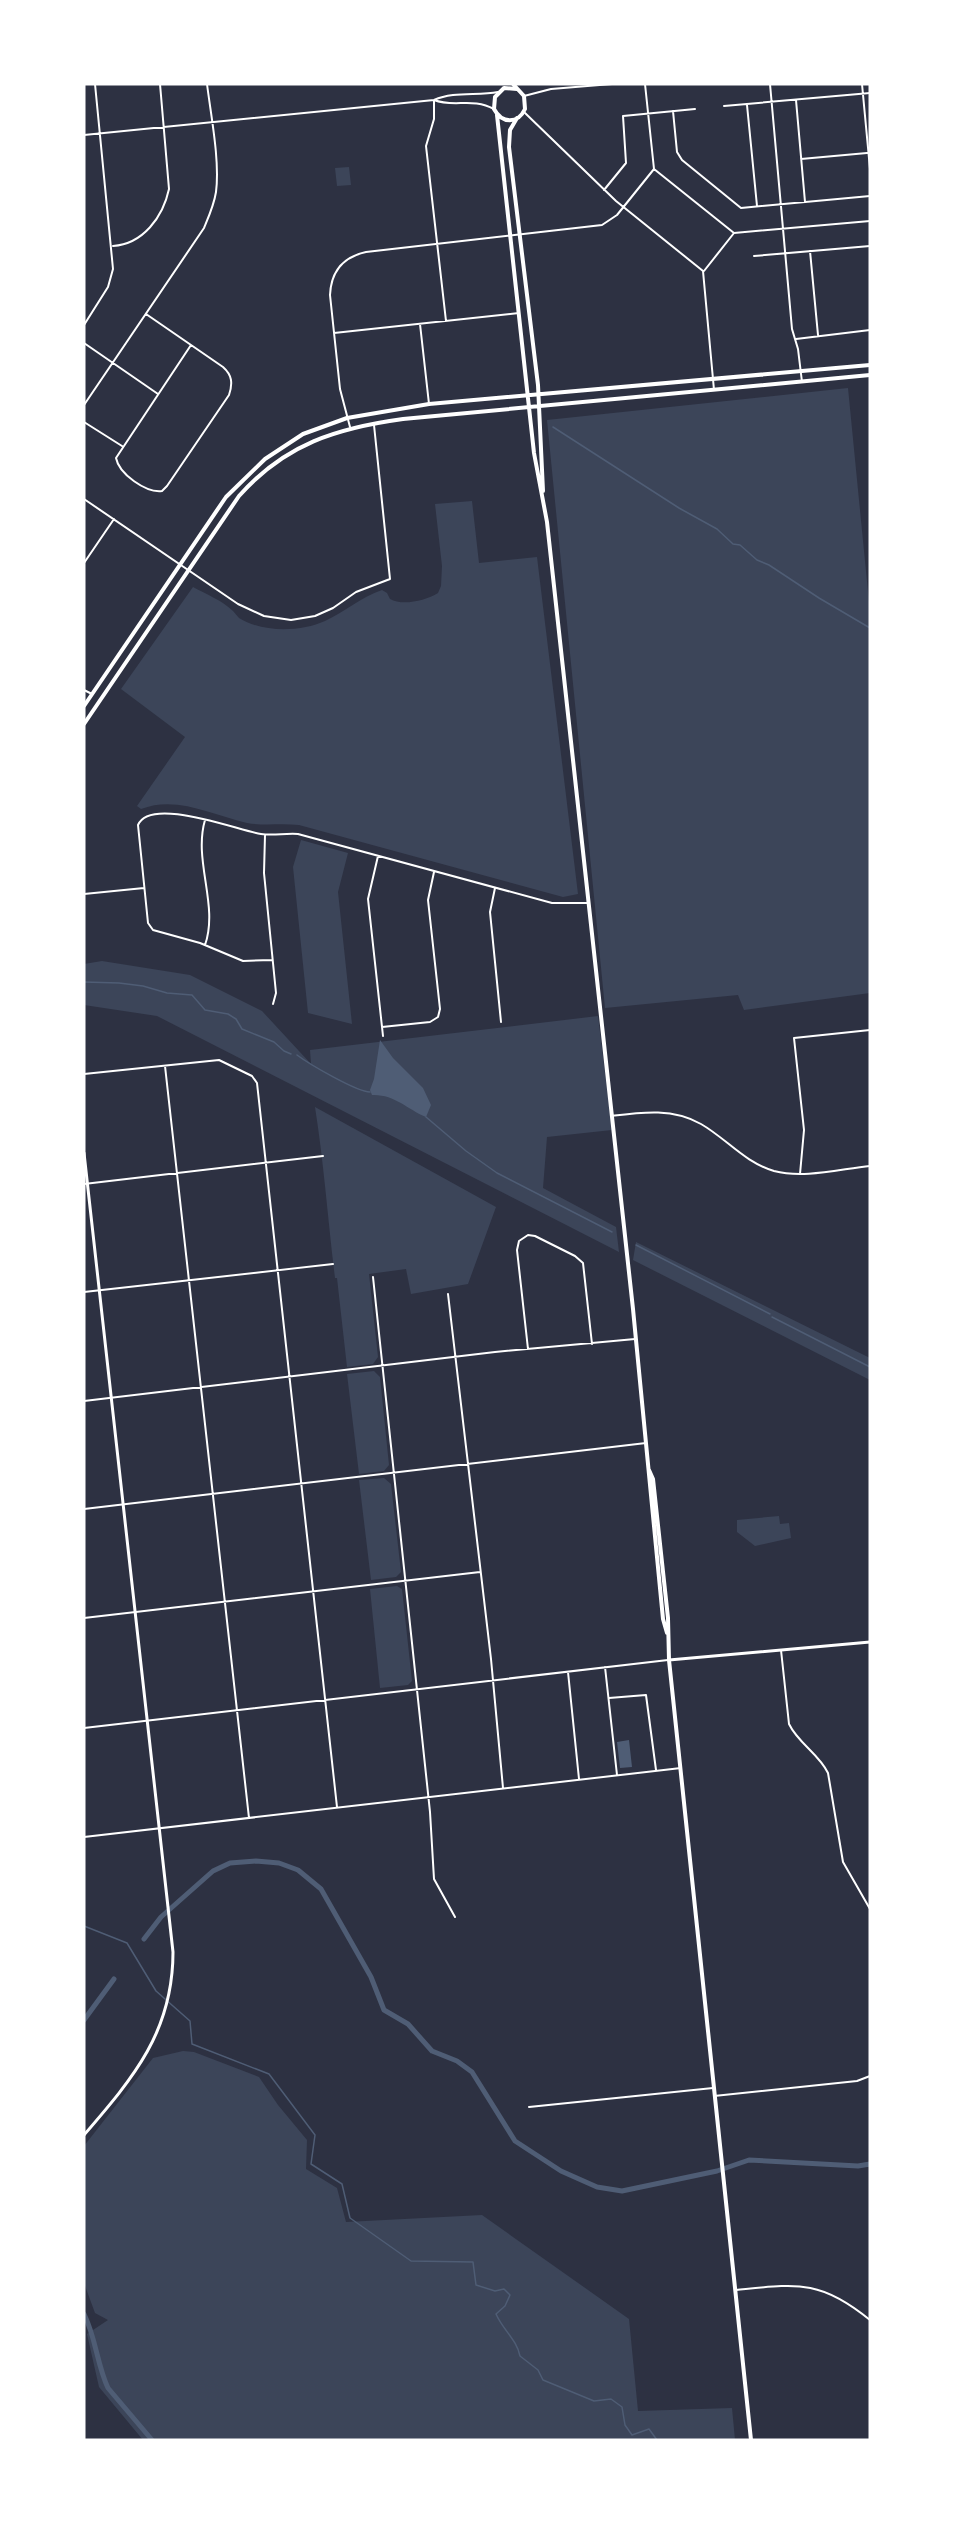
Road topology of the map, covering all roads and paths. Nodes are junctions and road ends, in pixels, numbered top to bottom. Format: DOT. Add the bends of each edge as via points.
graph roads {
  1 [pos="95,84"];
  2 [pos="160,84"];
  3 [pos="207,84"];
  4 [pos="499,84"];
  5 [pos="513,84"];
  6 [pos="612,84"];
  7 [pos="645,84"];
  8 [pos="770,84"];
  9 [pos="862,84"];
  10 [pos="517,89"];
  11 [pos="499,91"];
  12 [pos="870,93"];
  13 [pos="863,94"];
  14 [pos="524,96"];
  15 [pos="434,100"];
  16 [pos="796,100"];
  17 [pos="771,102"];
  18 [pos="747,104"];
  19 [pos="724,106"];
  20 [pos="494,109"];
  21 [pos="695,109"];
  22 [pos="673,111"];
  23 [pos="524,112"];
  24 [pos="648,114"];
  25 [pos="497,115"];
  26 [pos="517,118"];
  27 [pos="212,123"];
  28 [pos="164,127"];
  29 [pos="100,133"];
  30 [pos="84,135"];
  31 [pos="869,153"];
  32 [pos="801,159"];
  33 [pos="654,169"];
  34 [pos="870,169"];
  35 [pos="604,190"];
  36 [pos="870,196"];
  37 [pos="805,202"];
  38 [pos="781,204"];
  39 [pos="757,206"];
  40 [pos="623,207"];
  41 [pos="870,221"];
  42 [pos="783,229"];
  43 [pos="734,233"];
  44 [pos="520,235"];
  45 [pos="510,236"];
  46 [pos="437,244"];
  47 [pos="112,246"];
  48 [pos="870,246"];
  49 [pos="810,251"];
  50 [pos="786,254"];
  51 [pos="754,256"];
  52 [pos="703,272"];
  53 [pos="519,313"];
  54 [pos="146,314"];
  55 [pos="446,321"];
  56 [pos="420,324"];
  57 [pos="84,325"];
  58 [pos="870,330"];
  59 [pos="334,333"];
  60 [pos="818,335"];
  61 [pos="795,339"];
  62 [pos="84,343"];
  63 [pos="191,345"];
  64 [pos="112,363"];
  65 [pos="870,365"];
  66 [pos="801,370"];
  67 [pos="870,375"];
  68 [pos="713,377"];
  69 [pos="802,382"];
  70 [pos="714,390"];
  71 [pos="158,394"];
  72 [pos="538,394"];
  73 [pos="528,395"];
  74 [pos="429,404"];
  75 [pos="84,405"];
  76 [pos="539,407"];
  77 [pos="529,408"];
  78 [pos="347,418"];
  79 [pos="84,422"];
  80 [pos="374,423"];
  81 [pos="350,427"];
  82 [pos="122,447"];
  83 [pos="84,499"];
  84 [pos="543,501"];
  85 [pos="114,519"];
  86 [pos="84,563"];
  87 [pos="180,564"];
  88 [pos="188,569"];
  89 [pos="84,690"];
  90 [pos="92,694"];
  91 [pos="84,706"];
  92 [pos="84,724"];
  93 [pos="205,820"];
  94 [pos="265,834"];
  95 [pos="378,856"];
  96 [pos="434,872"];
  97 [pos="144,888"];
  98 [pos="495,888"];
  99 [pos="84,894"];
  100 [pos="588,903"];
  101 [pos="205,945"];
  102 [pos="272,960"];
  103 [pos="273,1004"];
  104 [pos="501,1022"];
  105 [pos="382,1027"];
  106 [pos="870,1030"];
  107 [pos="383,1036"];
  108 [pos="165,1066"];
  109 [pos="84,1074"];
  110 [pos="611,1116"];
  111 [pos="84,1153"];
  112 [pos="323,1156"];
  113 [pos="266,1163"];
  114 [pos="870,1166"];
  115 [pos="177,1173"];
  116 [pos="800,1174"];
  117 [pos="86,1184"];
  118 [pos="333,1264"];
  119 [pos="278,1270"];
  120 [pos="373,1277"];
  121 [pos="189,1280"];
  122 [pos="100,1290"];
  123 [pos="84,1292"];
  124 [pos="448,1294"];
  125 [pos="636,1339"];
  126 [pos="592,1344"];
  127 [pos="528,1349"];
  128 [pos="456,1357"];
  129 [pos="382,1366"];
  130 [pos="290,1377"];
  131 [pos="201,1388"];
  132 [pos="111,1398"];
  133 [pos="84,1401"];
  134 [pos="646,1443"];
  135 [pos="468,1464"];
  136 [pos="393,1473"];
  137 [pos="302,1484"];
  138 [pos="213,1494"];
  139 [pos="124,1504"];
  140 [pos="84,1509"];
  141 [pos="480,1572"];
  142 [pos="405,1581"];
  143 [pos="314,1592"];
  144 [pos="225,1602"];
  145 [pos="136,1612"];
  146 [pos="84,1618"];
  147 [pos="870,1642"];
  148 [pos="781,1649"];
  149 [pos="669,1660"];
  150 [pos="606,1667"];
  151 [pos="568,1672"];
  152 [pos="493,1680"];
  153 [pos="416,1689"];
  154 [pos="609,1698"];
  155 [pos="326,1700"];
  156 [pos="237,1710"];
  157 [pos="147,1720"];
  158 [pos="84,1728"];
  159 [pos="681,1768"];
  160 [pos="656,1771"];
  161 [pos="617,1775"];
  162 [pos="579,1779"];
  163 [pos="503,1788"];
  164 [pos="428,1796"];
  165 [pos="337,1807"];
  166 [pos="249,1818"];
  167 [pos="160,1828"];
  168 [pos="84,1837"];
  169 [pos="870,1909"];
  170 [pos="455,1917"];
  171 [pos="870,2076"];
  172 [pos="713,2088"];
  173 [pos="714,2096"];
  174 [pos="528,2107"];
  175 [pos="84,2135"];
  176 [pos="736,2290"];
  177 [pos="870,2319"];
  178 [pos="751,2440"];
  1 -- 29 [label="street"];
  2 -- 28 [label="street"];
  3 -- 27 [label="street"];
  4 -- 11 [label="main road"];
  5 -- 10 [label="main road"];
  6 -- 14 [label="street" via="551,89"];
  7 -- 24 [label="street"];
  8 -- 17 [label="street"];
  9 -- 13 [label="street"];
  10 -- 11 [label="main road"];
  10 -- 14 [label="main road"];
  11 -- 15 [label="street"];
  11 -- 20 [label="main road"];
  12 -- 13 [label="street"];
  13 -- 16 [label="street"];
  13 -- 31 [label="street"];
  14 -- 23 [label="main road"];
  15 -- 20 [label="street" via="482,103"];
  15 -- 27 [label="street"];
  15 -- 46 [label="street" via="434,119 426,146"];
  16 -- 17 [label="street"];
  16 -- 32 [label="street"];
  17 -- 18 [label="street"];
  17 -- 38 [label="street"];
  18 -- 19 [label="street"];
  18 -- 39 [label="street"];
  20 -- 25 [label="main road"];
  21 -- 22 [label="street"];
  22 -- 24 [label="street"];
  22 -- 39 [label="street" via="677,152 682,160 741,208"];
  23 -- 26 [label="main road"];
  23 -- 35 [label="street"];
  24 -- 33 [label="street"];
  24 -- 35 [label="street" via="623,116 626,163"];
  25 -- 26 [label="main road" via="508,120"];
  25 -- 45 [label="main road"];
  26 -- 44 [label="main road" via="509,138"];
  27 -- 28 [label="street"];
  27 -- 54 [label="street" via="216,175 212,211"];
  28 -- 29 [label="street"];
  28 -- 47 [label="street" via="170,189 166,203 138,239"];
  29 -- 30 [label="street"];
  29 -- 47 [label="street"];
  31 -- 32 [label="street"];
  31 -- 34 [label="street"];
  32 -- 37 [label="street"];
  33 -- 40 [label="street"];
  33 -- 43 [label="street"];
  35 -- 40 [label="street"];
  36 -- 37 [label="street"];
  37 -- 38 [label="street"];
  38 -- 39 [label="street"];
  38 -- 42 [label="street"];
  40 -- 44 [label="street" via="612,219 591,228"];
  40 -- 52 [label="street"];
  41 -- 42 [label="street"];
  42 -- 43 [label="street"];
  42 -- 50 [label="street"];
  43 -- 52 [label="street"];
  44 -- 45 [label="street"];
  44 -- 72 [label="main road"];
  45 -- 46 [label="street"];
  45 -- 53 [label="main road"];
  46 -- 55 [label="street"];
  46 -- 59 [label="street" via="366,252 341,264 331,287"];
  47 -- 57 [label="street" via="112,278"];
  48 -- 49 [label="street"];
  49 -- 50 [label="street"];
  49 -- 60 [label="street"];
  50 -- 51 [label="street"];
  50 -- 61 [label="street"];
  52 -- 68 [label="street"];
  53 -- 55 [label="street"];
  53 -- 73 [label="main road"];
  54 -- 63 [label="street"];
  54 -- 64 [label="street"];
  55 -- 56 [label="street"];
  56 -- 59 [label="street"];
  56 -- 74 [label="street"];
  58 -- 60 [label="street"];
  59 -- 78 [label="street"];
  60 -- 61 [label="street"];
  61 -- 66 [label="street"];
  62 -- 64 [label="street"];
  63 -- 71 [label="street"];
  63 -- 82 [label="street" via="228,372 232,387 165,489 152,491 120,469 116,458"];
  64 -- 71 [label="street"];
  64 -- 75 [label="street"];
  65 -- 66 [label="main road"];
  66 -- 68 [label="main road"];
  66 -- 69 [label="street"];
  67 -- 69 [label="main road"];
  68 -- 70 [label="street"];
  68 -- 72 [label="main road"];
  69 -- 70 [label="main road"];
  70 -- 76 [label="main road"];
  71 -- 82 [label="street"];
  72 -- 73 [label="main road"];
  72 -- 76 [label="main road"];
  73 -- 74 [label="main road"];
  73 -- 77 [label="main road"];
  74 -- 78 [label="main road"];
  76 -- 77 [label="main road"];
  76 -- 84 [label="main road"];
  77 -- 80 [label="main road"];
  77 -- 84 [label="main road"];
  78 -- 81 [label="street"];
  78 -- 87 [label="main road" via="303,434 254,467 226,496"];
  79 -- 82 [label="street"];
  80 -- 81 [label="main road"];
  80 -- 88 [label="street" via="390,579 356,592 318,615 282,620 247,610"];
  81 -- 88 [label="main road" via="305,444 258,477 230,508"];
  83 -- 85 [label="street"];
  84 -- 100 [label="main road"];
  85 -- 86 [label="street"];
  85 -- 87 [label="street"];
  87 -- 88 [label="street"];
  87 -- 90 [label="main road"];
  88 -- 92 [label="main road"];
  89 -- 90 [label="street"];
  90 -- 91 [label="main road"];
  93 -- 94 [label="street"];
  93 -- 97 [label="street" via="174,813 140,820"];
  93 -- 101 [label="street" via="201,836 209,926"];
  94 -- 95 [label="street" via="298,834"];
  94 -- 102 [label="street" via="264,873"];
  95 -- 96 [label="street"];
  95 -- 105 [label="street" via="368,899"];
  96 -- 98 [label="street"];
  96 -- 105 [label="street" via="428,900 438,1017 430,1022"];
  97 -- 99 [label="street"];
  97 -- 101 [label="street" via="148,923 153,930"];
  98 -- 100 [label="street" via="563,905"];
  98 -- 104 [label="street" via="490,912"];
  100 -- 110 [label="main road"];
  101 -- 102 [label="street" via="243,961"];
  102 -- 103 [label="street" via="276,993"];
  105 -- 107 [label="street"];
  106 -- 116 [label="street" via="794,1038 804,1130"];
  108 -- 109 [label="street"];
  108 -- 113 [label="street" via="216,1060 252,1076 257,1083"];
  108 -- 115 [label="street"];
  110 -- 116 [label="street" via="657,1112 687,1118 748,1160 774,1171"];
  110 -- 125 [label="main road"];
  111 -- 117 [label="street"];
  112 -- 113 [label="street"];
  113 -- 115 [label="street"];
  113 -- 119 [label="street"];
  114 -- 116 [label="street"];
  115 -- 117 [label="street"];
  115 -- 121 [label="street"];
  117 -- 122 [label="street"];
  118 -- 119 [label="street"];
  119 -- 121 [label="street"];
  119 -- 130 [label="street"];
  120 -- 129 [label="street"];
  121 -- 122 [label="street"];
  121 -- 131 [label="street"];
  122 -- 123 [label="street"];
  122 -- 132 [label="street"];
  124 -- 128 [label="street"];
  125 -- 126 [label="street"];
  125 -- 134 [label="main road"];
  126 -- 127 [label="street"];
  126 -- 127 [label="street" via="583,1263 528,1235 519,1241 518,1250"];
  127 -- 128 [label="street"];
  128 -- 129 [label="street"];
  128 -- 135 [label="street"];
  129 -- 130 [label="street"];
  129 -- 136 [label="street"];
  130 -- 131 [label="street"];
  130 -- 137 [label="street"];
  131 -- 132 [label="street"];
  131 -- 138 [label="street"];
  132 -- 133 [label="street"];
  132 -- 139 [label="street"];
  134 -- 135 [label="street"];
  134 -- 149 [label="main road" via="668,1618"];
  135 -- 136 [label="street"];
  135 -- 141 [label="street"];
  136 -- 137 [label="street"];
  136 -- 142 [label="street"];
  137 -- 138 [label="street"];
  137 -- 143 [label="street"];
  138 -- 139 [label="street"];
  138 -- 144 [label="street"];
  139 -- 140 [label="street"];
  139 -- 145 [label="street"];
  141 -- 142 [label="street"];
  141 -- 152 [label="street"];
  142 -- 143 [label="street"];
  142 -- 153 [label="street"];
  143 -- 144 [label="street"];
  143 -- 155 [label="street"];
  144 -- 145 [label="street"];
  144 -- 156 [label="street"];
  145 -- 146 [label="street"];
  145 -- 157 [label="street"];
  147 -- 148 [label="street"];
  148 -- 149 [label="street"];
  148 -- 169 [label="street" via="789,1724 828,1773 843,1862"];
  149 -- 150 [label="street"];
  149 -- 159 [label="main road"];
  150 -- 151 [label="street"];
  150 -- 154 [label="street"];
  151 -- 152 [label="street"];
  151 -- 162 [label="street"];
  152 -- 153 [label="street"];
  152 -- 163 [label="street"];
  153 -- 155 [label="street"];
  153 -- 164 [label="street"];
  154 -- 160 [label="street" via="646,1695"];
  154 -- 161 [label="street"];
  155 -- 156 [label="street"];
  155 -- 165 [label="street"];
  156 -- 157 [label="street"];
  156 -- 166 [label="street"];
  157 -- 158 [label="street"];
  157 -- 167 [label="street"];
  159 -- 160 [label="street"];
  159 -- 172 [label="main road"];
  160 -- 161 [label="street"];
  161 -- 162 [label="street"];
  162 -- 163 [label="street"];
  163 -- 164 [label="street"];
  164 -- 165 [label="street"];
  164 -- 170 [label="street" via="433,1875"];
  165 -- 166 [label="street"];
  166 -- 167 [label="street"];
  167 -- 168 [label="street"];
  167 -- 175 [label="street" via="173,1959 170,1992 148,2053"];
  171 -- 173 [label="street" via="857,2081"];
  172 -- 173 [label="main road"];
  172 -- 174 [label="street"];
  173 -- 176 [label="main road"];
  176 -- 177 [label="street" via="809,2286 848,2302"];
  176 -- 178 [label="main road"];
}
